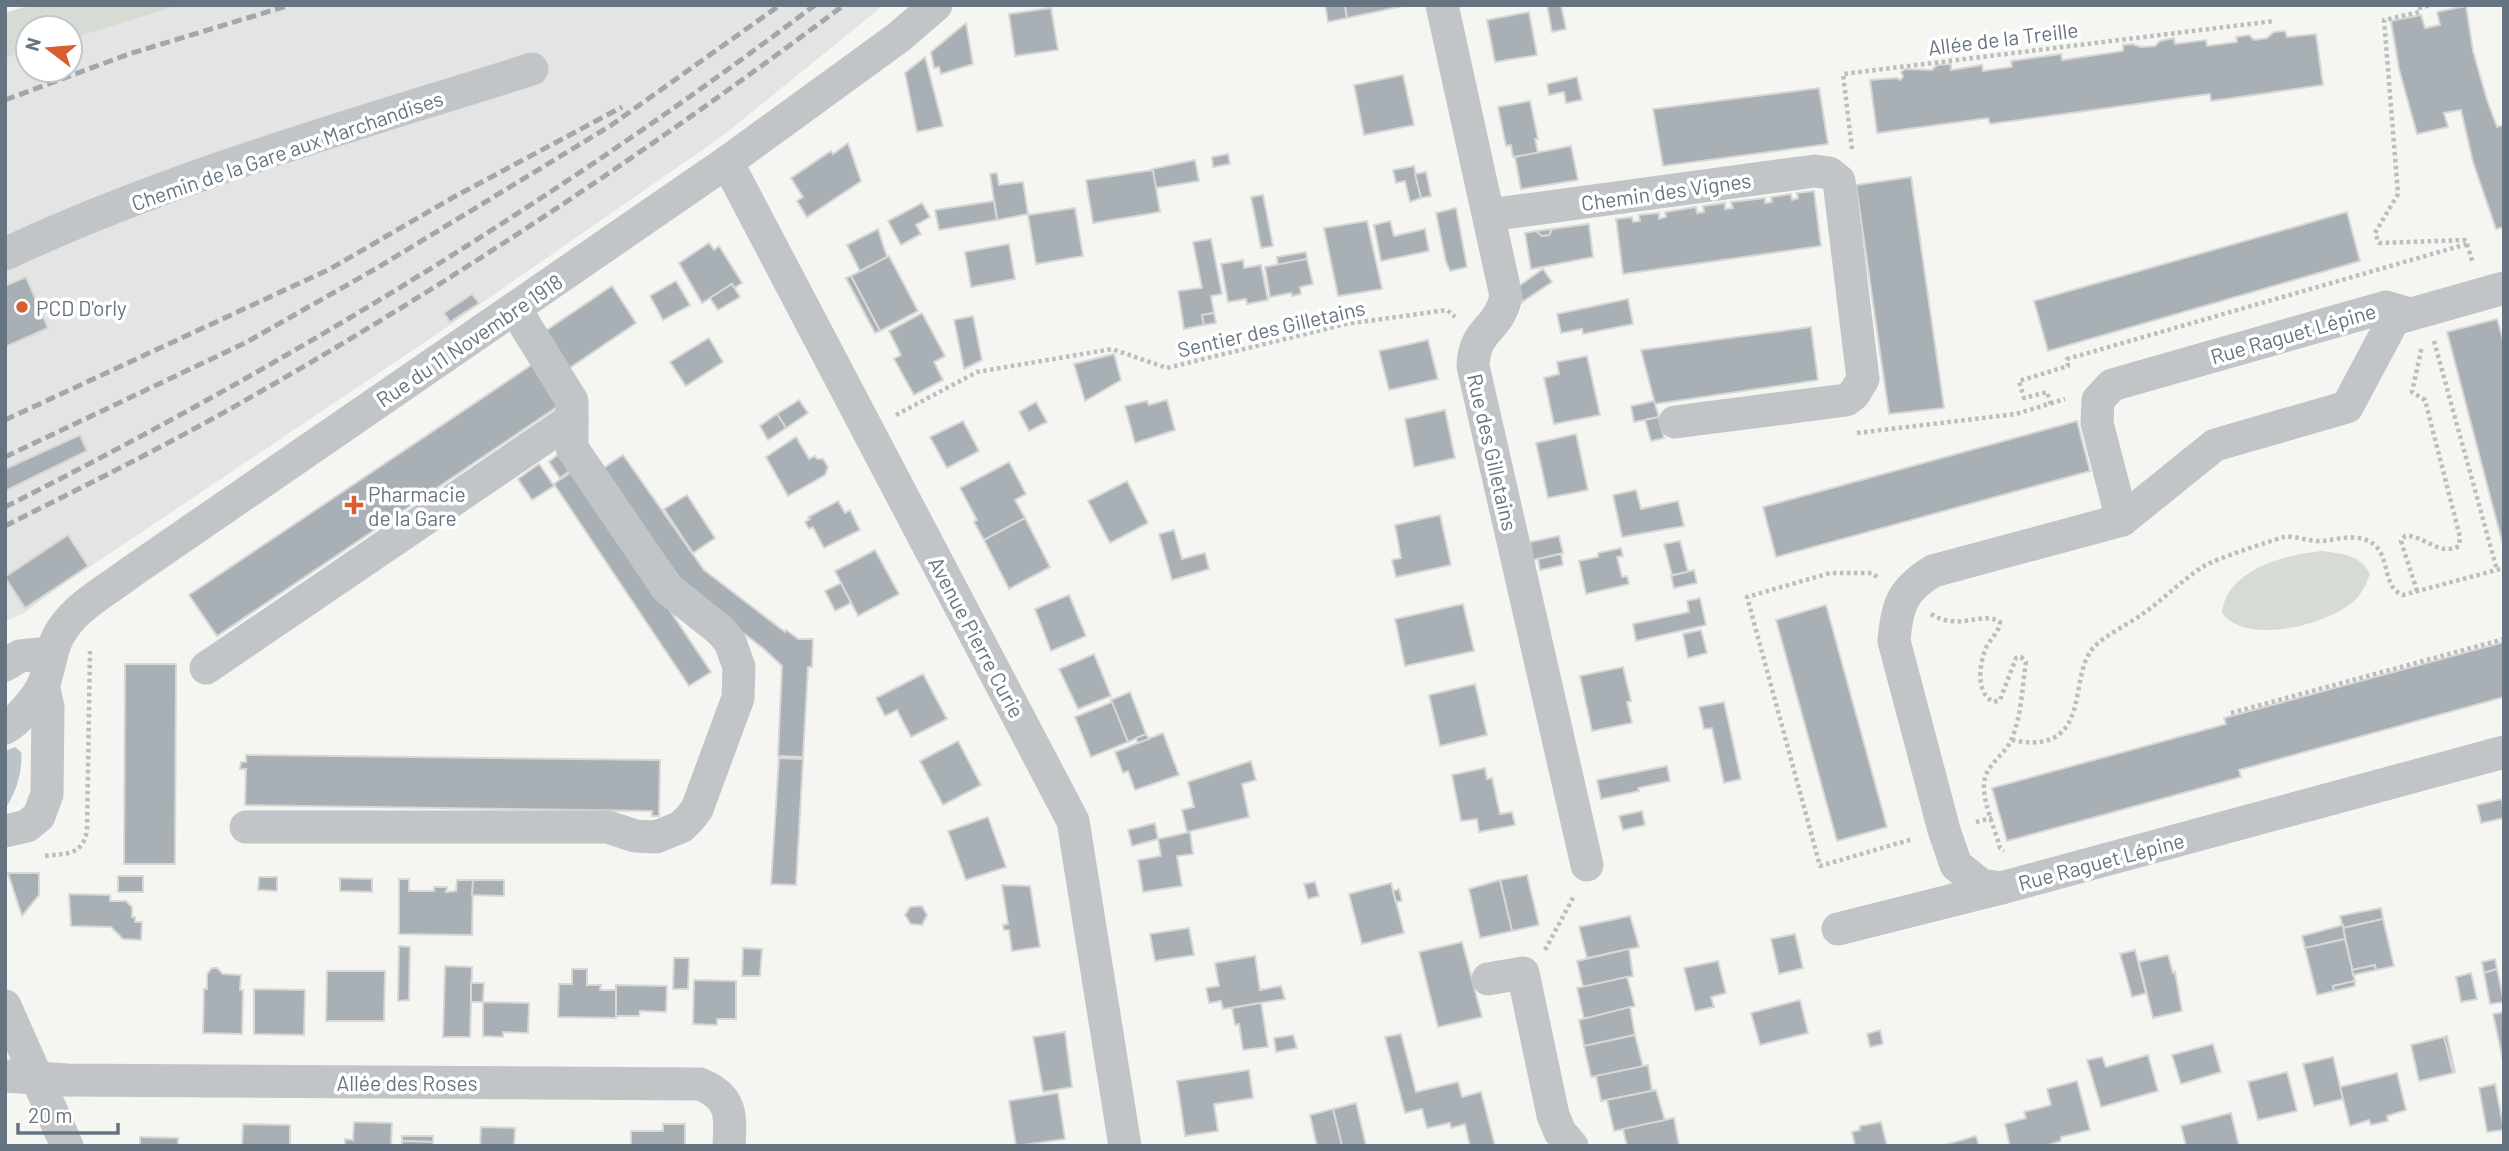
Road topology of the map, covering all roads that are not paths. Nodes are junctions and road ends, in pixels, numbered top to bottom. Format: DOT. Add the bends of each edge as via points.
graph roads {
  1 [pos="936,5"];
  2 [pos="1442,5"];
  3 [pos="532,69"];
  4 [pos="727,162"];
  5 [pos="1489,215"];
  6 [pos="5,254"];
  7 [pos="2493,291"];
  8 [pos="515,309"];
  9 [pos="2417,328"];
  10 [pos="572,419"];
  11 [pos="1675,422"];
  12 [pos="2122,520"];
  13 [pos="51,653"];
  14 [pos="5,665"];
  15 [pos="206,668"];
  16 [pos="43,685"];
  17 [pos="5,728"];
  18 [pos="2504,751"];
  19 [pos="246,827"];
  20 [pos="5,831"];
  21 [pos="1587,866"];
  22 [pos="2001,888"];
  23 [pos="1838,929"];
  24 [pos="1488,979"];
  25 [pos="5,1006"];
  26 [pos="5,1076"];
  27 [pos="38,1078"];
  28 [pos="67,1146"];
  29 [pos="729,1146"];
  30 [pos="1125,1146"];
  31 [pos="1572,1146"];
  1 -- 4 [label="street, Rue du 11 Novembre 1918"];
  2 -- 5 [label="street"];
  3 -- 6 [label="street, Chemin de la Gare aux Marchandises" via="228,165"];
  4 -- 8 [label="street, Rue du 11 Novembre 1918"];
  4 -- 30 [label="street, Avenue Pierre Curie" via="1073,821"];
  5 -- 11 [label="street, Chemin des Vignes" via="1815,171 1834,177 1863,379 1854,394 1846,400"];
  5 -- 21 [label="street, Rue des Gilletains" via="1506,296 1503,310 1480,337 1473,366"];
  7 -- 9 [label="street, Rue Raguet Lépine"];
  8 -- 10 [label="street" via="572,401"];
  8 -- 13 [label="street, Rue du 11 Novembre 1918" via="131,572 75,614"];
  9 -- 12 [label="street, Rue Raguet Lépine" via="2394,318 2347,407 2215,444"];
  9 -- 12 [label="street, Rue Raguet Lépine" via="2386,307 2112,385 2098,400 2097,423"];
  10 -- 15 [label="street"];
  10 -- 19 [label="street" via="572,448 667,588 721,631 737,655 738,698 690,818 670,833 646,838 608,828"];
  12 -- 22 [label="street, Rue Raguet Lépine" via="1933,571 1903,596 1896,617 1894,641 1956,865 1981,885"];
  13 -- 14 [label="street" via="20,656"];
  13 -- 16 [label="street, Rue du 11 Novembre 1918"];
  16 -- 17 [label="street"];
  16 -- 20 [label="street" via="48,708 47,794 40,816 27,826"];
  18 -- 22 [label="street, Rue Raguet Lépine"];
  22 -- 23 [label="street"];
  24 -- 31 [label="street" via="1523,973 1553,1115"];
  25 -- 27 [label="street"];
  26 -- 27 [label="street, Allée des Roses"];
  27 -- 28 [label="street"];
  27 -- 29 [label="street, Allée des Roses" via="700,1084 714,1090 727,1107"];
}
